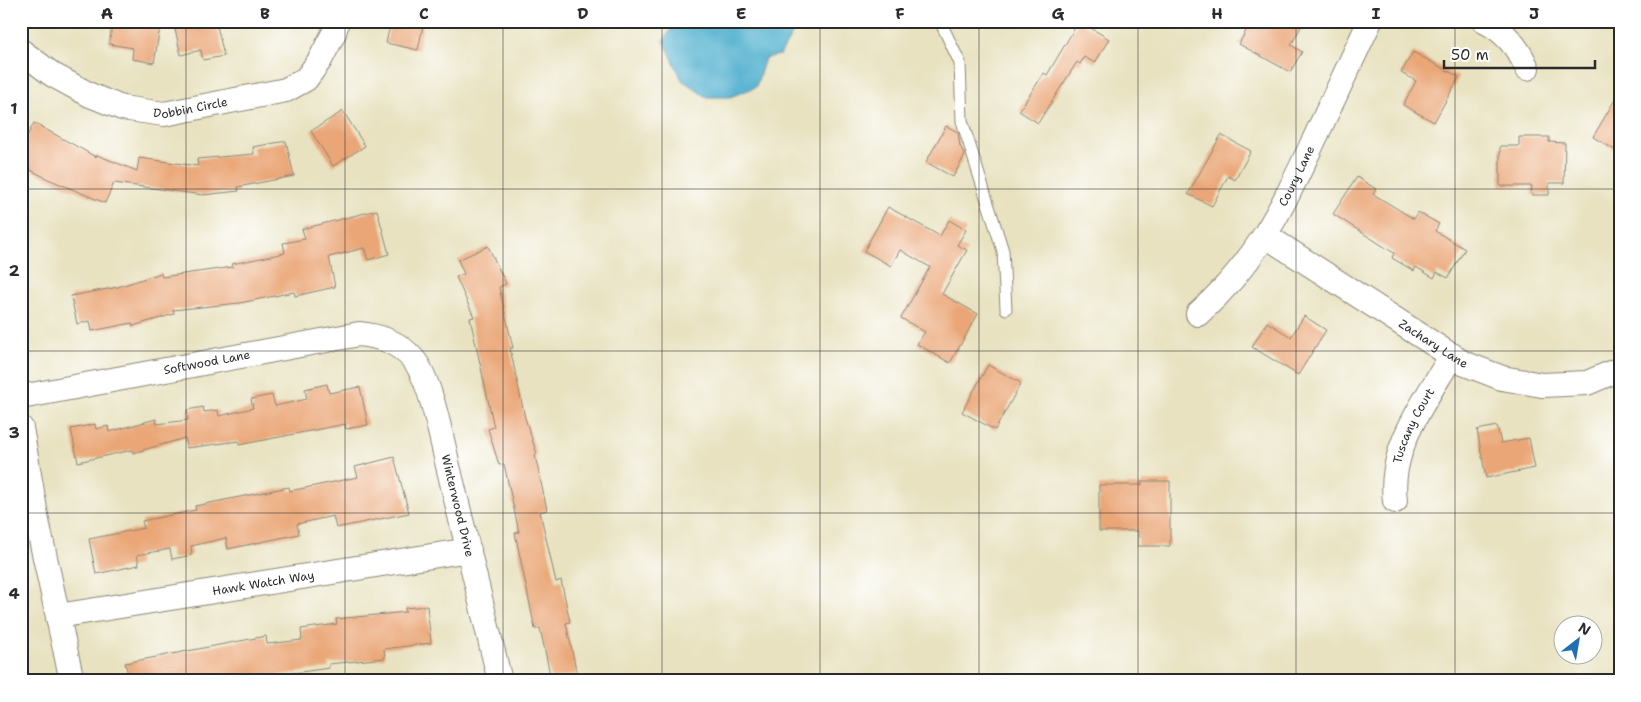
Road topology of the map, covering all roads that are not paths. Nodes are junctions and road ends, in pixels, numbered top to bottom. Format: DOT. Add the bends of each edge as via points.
graph roads {
  1 [pos="337,21"];
  2 [pos="940,21"];
  3 [pos="1370,21"];
  4 [pos="1484,21"];
  5 [pos="21,51"];
  6 [pos="1527,68"];
  7 [pos="1266,236"];
  8 [pos="1006,308"];
  9 [pos="1198,314"];
  10 [pos="393,342"];
  11 [pos="1452,355"];
  12 [pos="1620,369"];
  13 [pos="21,397"];
  14 [pos="21,428"];
  15 [pos="1395,501"];
  16 [pos="468,550"];
  17 [pos="58,616"];
  18 [pos="72,681"];
  19 [pos="500,681"];
  1 -- 5 [label="street, Dobbin Circle" via="320,60 306,79 286,90 164,114 122,108 90,95 53,75"];
  2 -- 8 [label="lane" via="960,63 962,121 1004,251"];
  3 -- 7 [label="street, Coury Lane" via="1280,213"];
  4 -- 6 [label="street" via="1512,40"];
  7 -- 9 [label="street, Coury Lane" via="1245,265"];
  7 -- 11 [label="street, Zachary Lane"];
  10 -- 13 [label="street, Softwood Lane" via="359,334"];
  10 -- 16 [label="street, Winterwood Drive" via="413,359 422,373"];
  11 -- 12 [label="street, Zachary Lane" via="1462,363 1502,378 1542,385 1587,383"];
  11 -- 15 [label="street, Tuscany Court" via="1406,434 1392,482"];
  14 -- 17 [label="street"];
  16 -- 17 [label="street, Hawk Watch Way"];
  16 -- 19 [label="street, Winterwood Drive"];
  17 -- 18 [label="street"];
}
